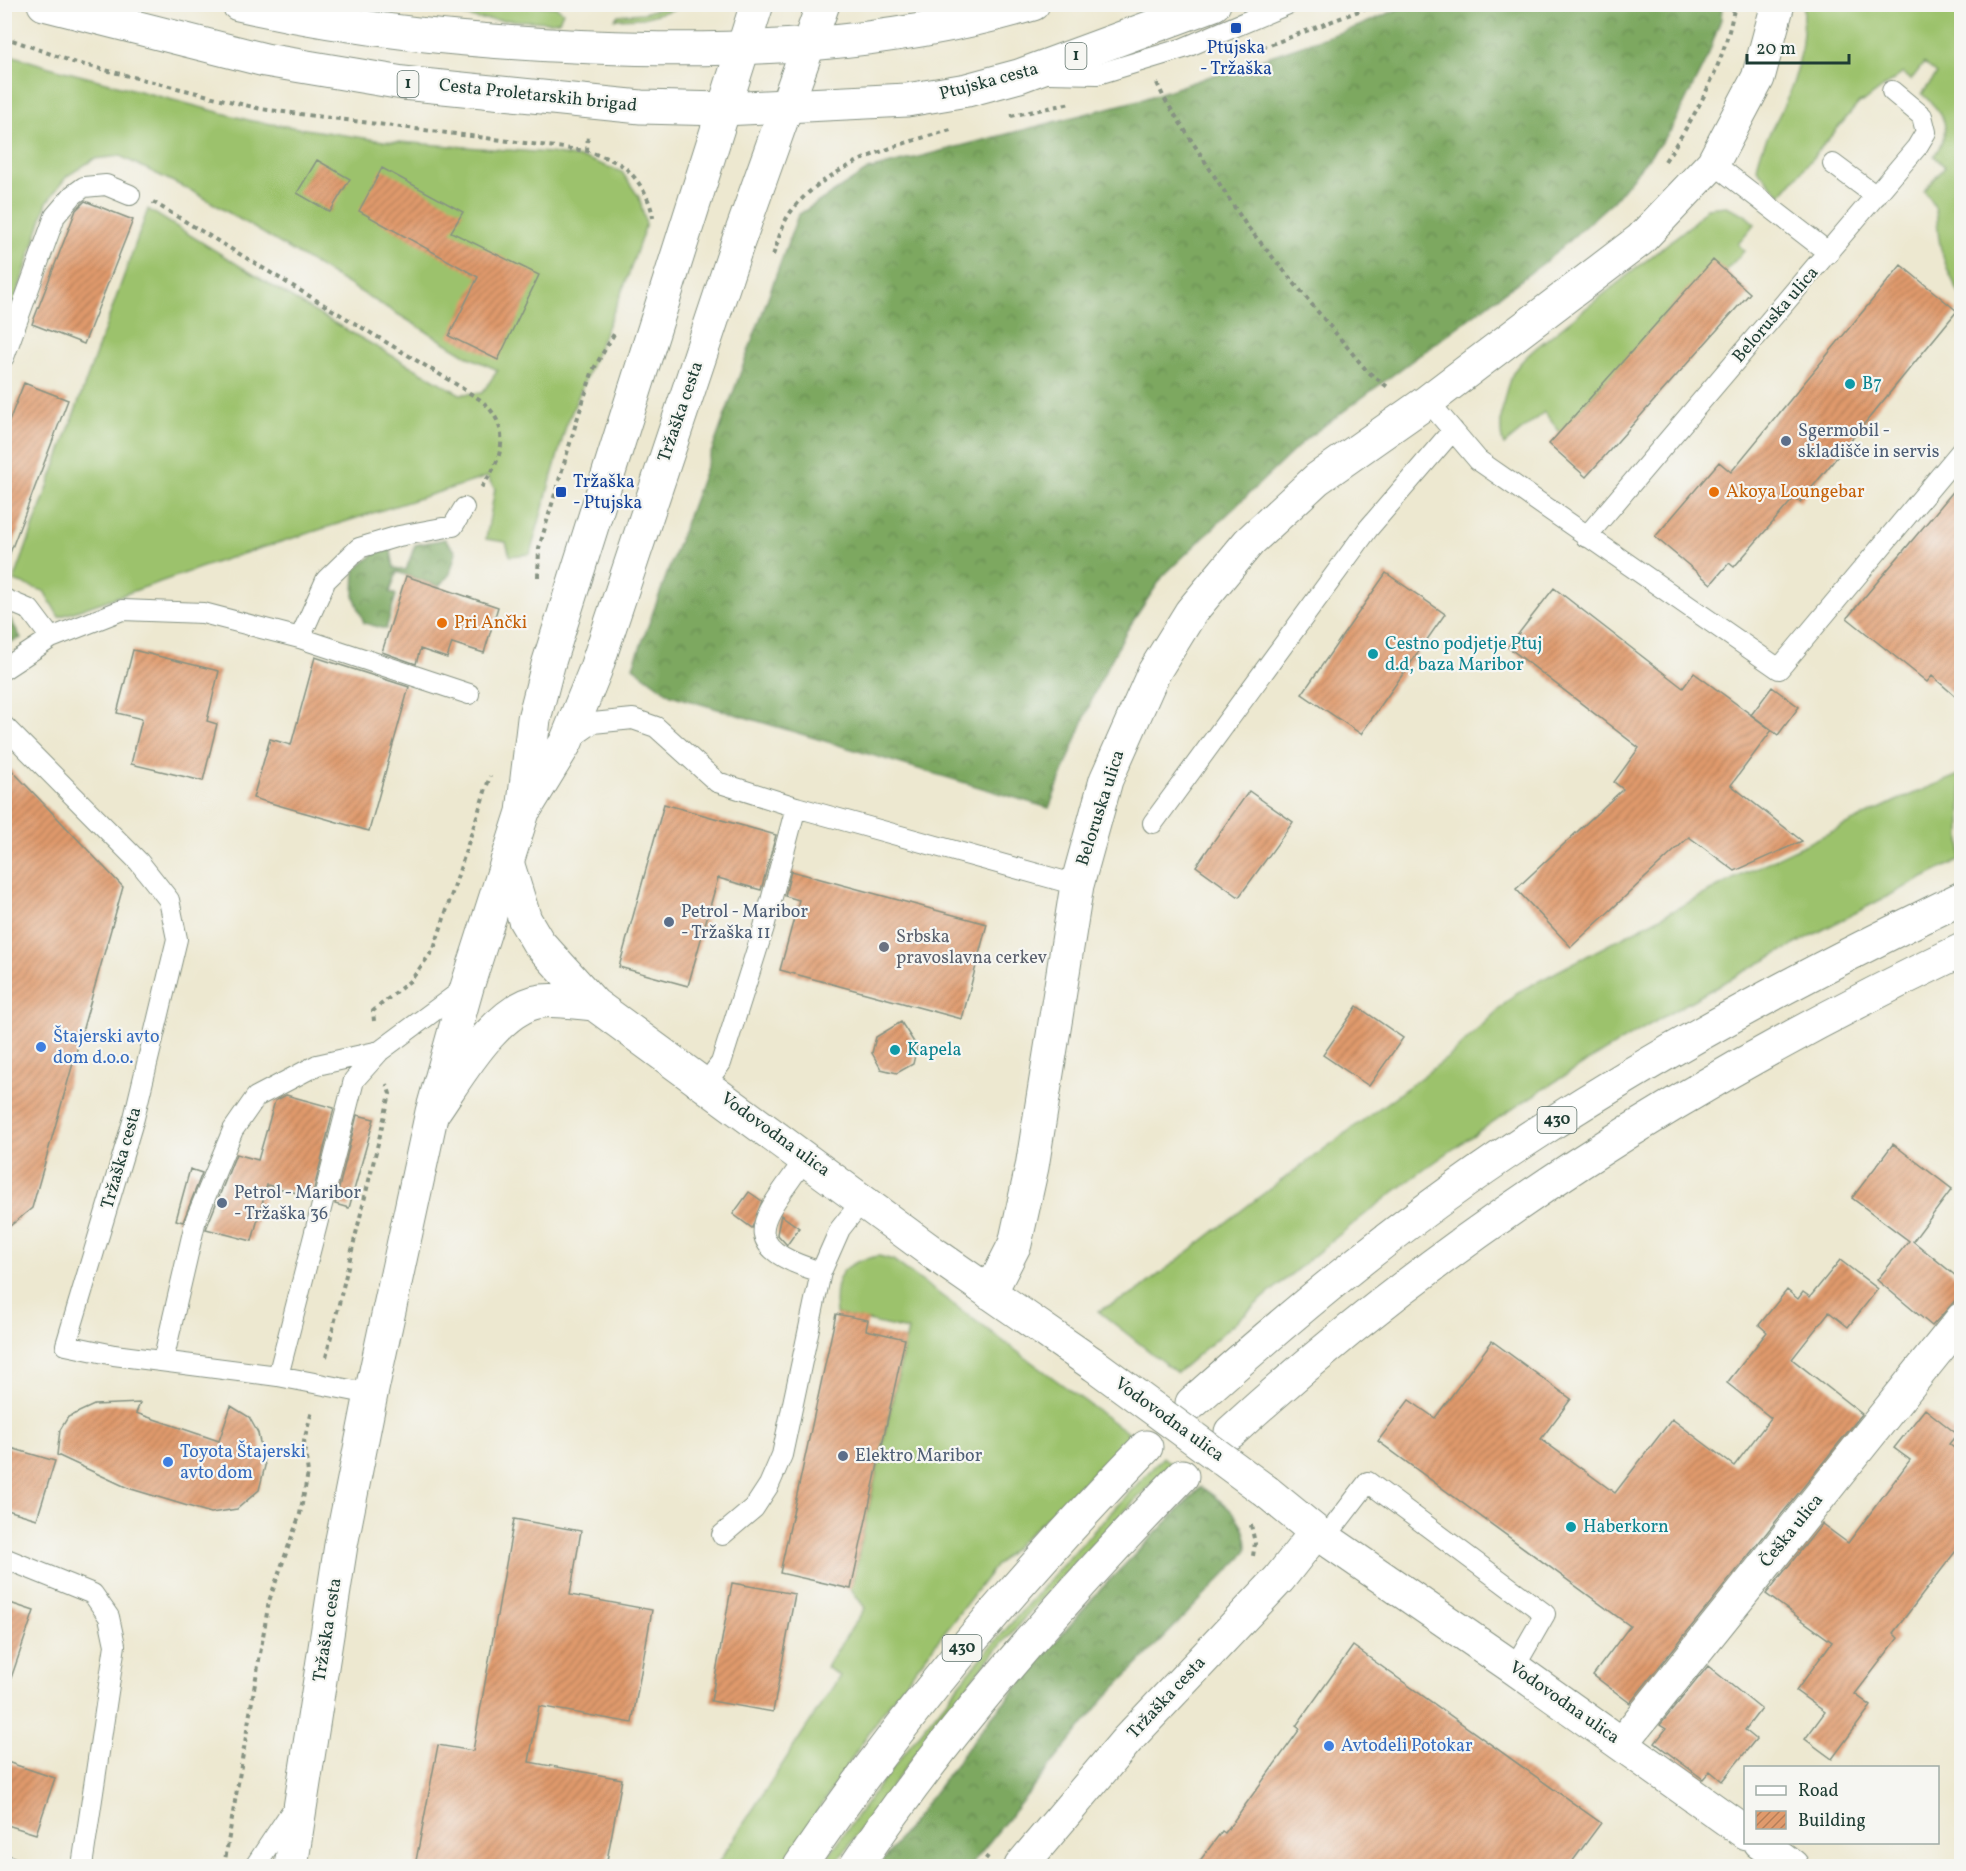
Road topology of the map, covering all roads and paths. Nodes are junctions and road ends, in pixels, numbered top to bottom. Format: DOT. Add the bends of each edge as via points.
graph roads {
  1 [pos="44,4"];
  2 [pos="238,4"];
  3 [pos="757,4"];
  4 [pos="823,4"];
  5 [pos="1033,4"];
  6 [pos="1214,4"];
  7 [pos="1288,4"];
  8 [pos="1776,6"];
  9 [pos="4,37"];
  10 [pos="809,43"];
  11 [pos="742,48"];
  12 [pos="1031,72"];
  13 [pos="1157,82"];
  14 [pos="1892,91"];
  15 [pos="788,105"];
  16 [pos="723,110"];
  17 [pos="940,133"];
  18 [pos="1713,163"];
  19 [pos="1833,164"];
  20 [pos="130,195"];
  21 [pos="1876,196"];
  22 [pos="653,219"];
  23 [pos="1829,253"];
  24 [pos="772,257"];
  25 [pos="4,357"];
  26 [pos="1393,390"];
  27 [pos="1428,401"];
  28 [pos="1453,430"];
  29 [pos="1962,450"];
  30 [pos="464,508"];
  31 [pos="1586,537"];
  32 [pos="4,598"];
  33 [pos="51,638"];
  34 [pos="300,638"];
  35 [pos="4,669"];
  36 [pos="470,694"];
  37 [pos="4,726"];
  38 [pos="566,742"];
  39 [pos="796,807"];
  40 [pos="523,813"];
  41 [pos="1153,823"];
  42 [pos="507,862"];
  43 [pos="1077,885"];
  44 [pos="1962,898"];
  45 [pos="1962,950"];
  46 [pos="467,987"];
  47 [pos="594,1004"];
  48 [pos="380,1051"];
  49 [pos="705,1084"];
  50 [pos="390,1094"];
  51 [pos="432,1112"];
  52 [pos="806,1157"];
  53 [pos="863,1200"];
  54 [pos="821,1272"];
  55 [pos="990,1293"];
  56 [pos="1962,1319"];
  57 [pos="334,1329"];
  58 [pos="162,1361"];
  59 [pos="278,1376"];
  60 [pos="371,1394"];
  61 [pos="1192,1403"];
  62 [pos="1231,1432"];
  63 [pos="304,1441"];
  64 [pos="1146,1447"];
  65 [pos="1182,1476"];
  66 [pos="1320,1535"];
  67 [pos="722,1536"];
  68 [pos="4,1558"];
  69 [pos="1514,1668"];
  70 [pos="1622,1743"];
  71 [pos="302,1797"];
  72 [pos="1744,1832"];
  73 [pos="1762,1844"];
  74 [pos="82,1866"];
  75 [pos="224,1866"];
  76 [pos="255,1866"];
  77 [pos="291,1866"];
  78 [pos="800,1866"];
  79 [pos="856,1866"];
  80 [pos="1021,1866"];
  81 [pos="1792,1866"];
  1 -- 16 [label="main road, Cesta Proletarskih brigad / 1" via="265,60 403,83 641,107"];
  2 -- 11 [label="main road" via="317,22 411,35 672,50"];
  3 -- 11 [label="main road, Tržaška cesta"];
  4 -- 10 [label="main road, Tržaška cesta"];
  5 -- 10 [label="main road" via="922,31"];
  6 -- 12 [label="main road, Ptujska cesta / 1"];
  7 -- 12 [label="lane" via="1184,48 1098,74"];
  8 -- 18 [label="main road, Beloruska ulica" via="1758,78"];
  9 -- 22 [label="path" via="73,62 261,110 587,151 620,164 637,181"];
  10 -- 11 [label="main road"];
  10 -- 15 [label="main road, Tržaška cesta"];
  11 -- 16 [label="main road, Tržaška cesta"];
  12 -- 15 [label="main road, Ptujska cesta / 1" via="967,90 907,100"];
  13 -- 26 [label="path" via="1246,225 1367,371"];
  14 -- 21 [label="lane, Beloruska ulica" via="1923,116 1926,132"];
  15 -- 16 [label="main road, Cesta Proletarskih brigad / 1"];
  15 -- 38 [label="main road, Tržaška cesta" via="737,245 595,671"];
  16 -- 40 [label="main road, Tržaška cesta" via="548,665 534,719"];
  17 -- 24 [label="path" via="860,160 809,191 787,217"];
  18 -- 23 [label="lane"];
  18 -- 27 [label="main road, Beloruska ulica" via="1640,240"];
  19 -- 21 [label="lane"];
  20 -- 25 [label="lane" via="106,185 84,187 55,216"];
  20 -- 30 [label="path" via="155,202 489,407 501,427 500,452 495,470"];
  21 -- 23 [label="lane, Beloruska ulica"];
  23 -- 31 [label="lane, Beloruska ulica"];
  27 -- 28 [label="lane"];
  27 -- 43 [label="main road, Beloruska ulica" via="1317,479 1249,542 1191,612 1154,672 1110,769"];
  28 -- 31 [label="lane" via="1478,460"];
  28 -- 41 [label="lane" via="1368,529"];
  29 -- 31 [label="lane" via="1779,669"];
  30 -- 34 [label="lane" via="453,526 359,548 326,580"];
  32 -- 33 [label="lane" via="30,610"];
  33 -- 34 [label="lane" via="122,610 203,613"];
  33 -- 35 [label="lane"];
  34 -- 36 [label="lane"];
  37 -- 58 [label="lane, Tržaška cesta" via="139,862 169,900 177,939 134,1118 66,1345"];
  38 -- 39 [label="lane" via="593,723 633,719 656,727 717,782"];
  38 -- 40 [label="main road, Tržaška cesta"];
  39 -- 43 [label="lane"];
  39 -- 49 [label="lane" via="764,927 721,1063"];
  40 -- 42 [label="main road, Tržaška cesta"];
  42 -- 46 [label="main road, Tržaška cesta"];
  42 -- 47 [label="main road, Vodovodna ulica" via="525,920 538,942"];
  43 -- 55 [label="main road, Beloruska ulica" via="1032,1167 1015,1244"];
  44 -- 61 [label="main road, 430" via="1806,975 1542,1129 1391,1236"];
  45 -- 62 [label="main road, 430" via="1808,1027 1570,1167 1396,1292 1325,1348"];
  46 -- 48 [label="lane"];
  46 -- 51 [label="main road, Tržaška cesta"];
  47 -- 49 [label="main road, Vodovodna ulica"];
  47 -- 51 [label="main road" via="541,1001 514,1011 491,1033"];
  48 -- 58 [label="lane" via="317,1065 255,1097 233,1130 196,1219"];
  48 -- 59 [label="lane" via="354,1080"];
  49 -- 52 [label="main road, Vodovodna ulica"];
  50 -- 57 [label="path"];
  51 -- 60 [label="main road, Tržaška cesta"];
  52 -- 53 [label="main road, Vodovodna ulica"];
  52 -- 54 [label="lane" via="764,1220 763,1238 772,1252 792,1264"];
  53 -- 54 [label="lane" via="840,1229"];
  53 -- 55 [label="main road, Vodovodna ulica"];
  54 -- 67 [label="lane" via="782,1455 754,1508"];
  55 -- 66 [label="main road, Vodovodna ulica, bridge" via="1093,1364"];
  56 -- 70 [label="main road, Češka ulica"];
  58 -- 59 [label="lane, Tržaška cesta"];
  59 -- 60 [label="lane, Tržaška cesta"];
  60 -- 71 [label="main road, Tržaška cesta" via="341,1545"];
  63 -- 75 [label="path" via="308,1473 300,1514 269,1601"];
  64 -- 78 [label="main road, 430" via="950,1662"];
  65 -- 79 [label="main road, 430" via="1000,1674"];
  66 -- 69 [label="main road, Vodovodna ulica"];
  66 -- 69 [label="lane" via="1368,1482 1545,1614"];
  66 -- 80 [label="main road, Tržaška cesta" via="1127,1740"];
  68 -- 74 [label="lane" via="93,1594 109,1617 115,1645"];
  69 -- 70 [label="main road, Vodovodna ulica"];
  70 -- 72 [label="main road, Vodovodna ulica"];
  71 -- 76 [label="lane"];
  71 -- 77 [label="main road, Tržaška cesta"];
  73 -- 81 [label="main road"];
}
